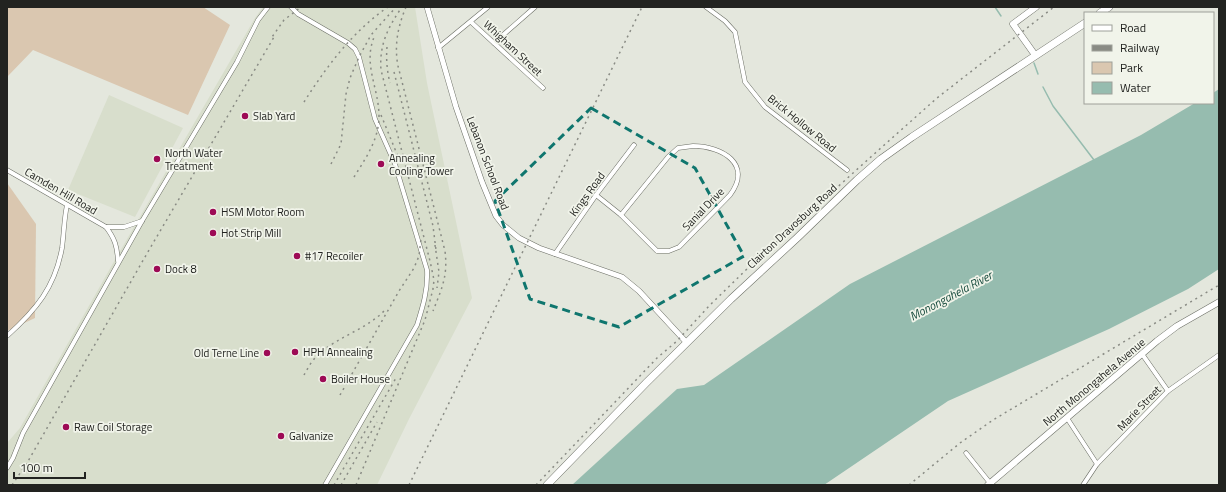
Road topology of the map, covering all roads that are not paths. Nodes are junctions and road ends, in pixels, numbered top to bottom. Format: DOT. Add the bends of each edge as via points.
graph roads {
  1 [pos="268,7"];
  2 [pos="291,7"];
  3 [pos="427,7"];
  4 [pos="488,7"];
  5 [pos="535,7"];
  6 [pos="706,7"];
  7 [pos="1036,7"];
  8 [pos="471,22"];
  9 [pos="1084,24"];
  10 [pos="494,43"];
  11 [pos="438,48"];
  12 [pos="1035,55"];
  13 [pos="542,88"];
  14 [pos="634,145"];
  15 [pos="7,170"];
  16 [pos="847,170"];
  17 [pos="596,195"];
  18 [pos="68,205"];
  19 [pos="621,215"];
  20 [pos="142,221"];
  21 [pos="106,227"];
  22 [pos="555,254"];
  23 [pos="118,263"];
  24 [pos="1219,302"];
  25 [pos="7,336"];
  26 [pos="687,342"];
  27 [pos="1142,354"];
  28 [pos="1219,355"];
  29 [pos="1168,391"];
  30 [pos="1067,418"];
  31 [pos="966,453"];
  32 [pos="1097,464"];
  33 [pos="7,468"];
  34 [pos="992,483"];
  35 [pos="326,485"];
  36 [pos="547,485"];
  37 [pos="1083,485"];
  1 -- 20 [label="street" via="258,20"];
  2 -- 35 [label="street" via="298,14 355,49 375,119 395,164 427,270 425,301 418,325"];
  3 -- 11 [label="street, Lebanon School Road"];
  4 -- 8 [label="street"];
  5 -- 10 [label="street"];
  6 -- 16 [label="street, Brick Hollow Road" via="726,21 735,32 745,82 765,107"];
  7 -- 12 [label="main road" via="1013,24"];
  8 -- 10 [label="street, Whigham Street"];
  8 -- 11 [label="street"];
  9 -- 12 [label="main road, Clairton Dravosburg Road"];
  10 -- 13 [label="street, Whigham Street"];
  11 -- 22 [label="street, Lebanon School Road" via="479,174 496,216 519,238"];
  12 -- 26 [label="main road, Clairton Dravosburg Road" via="881,159"];
  14 -- 17 [label="street, Kings Road"];
  15 -- 18 [label="street, Camden Hill Road"];
  17 -- 19 [label="street, Sanial Drive"];
  17 -- 22 [label="street, Kings Road"];
  18 -- 21 [label="street, Camden Hill Road"];
  18 -- 25 [label="street" via="55,274 39,303"];
  19 -- 19 [label="street, Sanial Drive" via="657,251 669,252 679,247 736,187 739,178 734,160 718,150 702,146 678,148"];
  20 -- 21 [label="street" via="124,227"];
  20 -- 23 [label="street"];
  21 -- 23 [label="street" via="114,239"];
  22 -- 26 [label="street, Lebanon School Road" via="622,277 639,290"];
  23 -- 33 [label="street" via="23,433"];
  24 -- 27 [label="main road, North Monongahela Avenue" via="1177,326"];
  26 -- 36 [label="main road, Clairton Dravosburg Road"];
  27 -- 29 [label="street"];
  27 -- 30 [label="main road, North Monongahela Avenue"];
  28 -- 29 [label="street, Marie Street"];
  29 -- 32 [label="street, Marie Street"];
  30 -- 32 [label="street"];
  30 -- 34 [label="main road, North Monongahela Avenue"];
  31 -- 34 [label="street"];
  32 -- 37 [label="street, Marie Street"];
}
